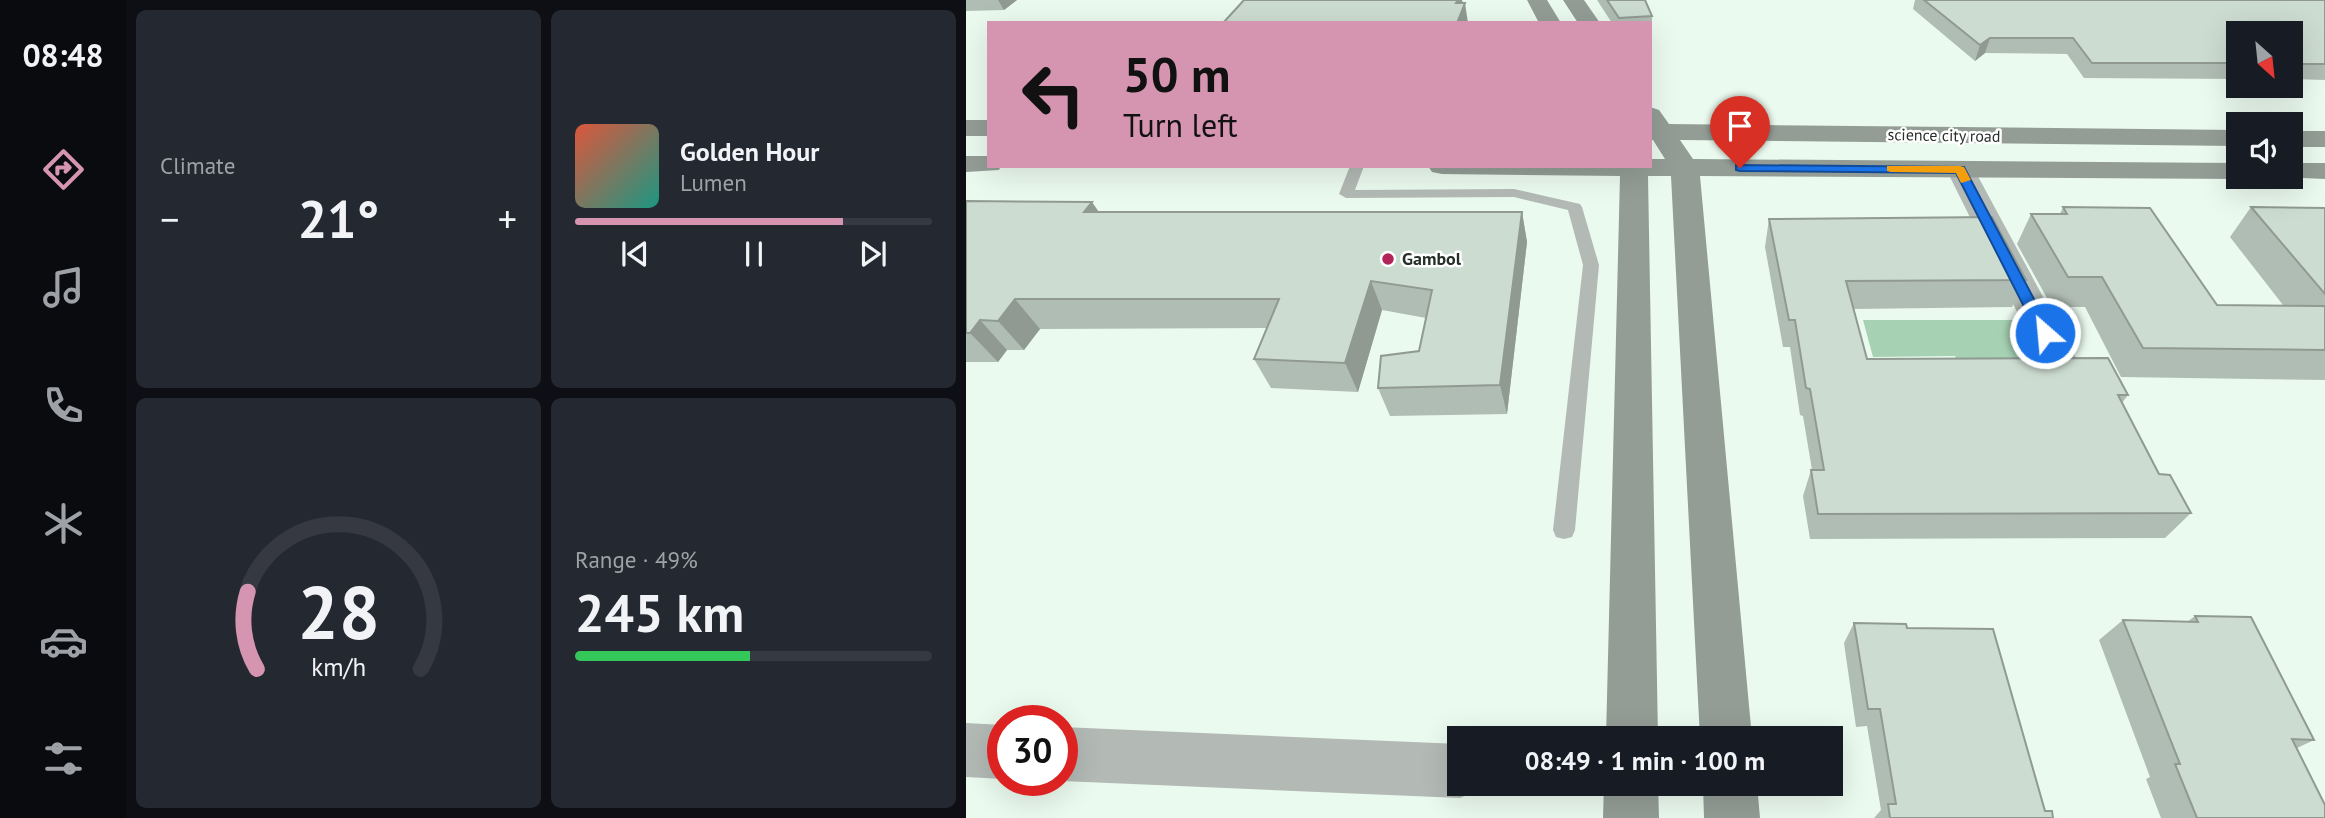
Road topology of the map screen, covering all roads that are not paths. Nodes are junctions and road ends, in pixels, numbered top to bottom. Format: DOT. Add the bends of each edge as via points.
graph roads {
  1 [pos="1537,0"];
  2 [pos="1573,0"];
  3 [pos="1549,21"];
  4 [pos="1588,21"];
  5 [pos="966,128"];
  6 [pos="987,128"];
  7 [pos="2226,138"];
  8 [pos="2303,139"];
  9 [pos="2325,139"];
  10 [pos="1652,142"];
  11 [pos="1652,146"];
  12 [pos="1652,146"];
  13 [pos="966,164"];
  14 [pos="987,164"];
  15 [pos="1356,168"];
  16 [pos="1645,168"];
  17 [pos="1685,168"];
  18 [pos="1960,169"];
  19 [pos="2226,170"];
  20 [pos="2303,171"];
  21 [pos="2325,171"];
  22 [pos="2057,356"];
  23 [pos="1564,530"];
  24 [pos="1632,726"];
  25 [pos="1725,726"];
  26 [pos="966,750"];
  27 [pos="987,751"];
  28 [pos="1078,755"];
  29 [pos="1447,770"];
  30 [pos="1631,796"];
  31 [pos="1731,796"];
  32 [pos="1631,818"];
  33 [pos="1732,818"];
  1 -- 3 [label="main road"];
  2 -- 4 [label="main road"];
  5 -- 6 [label="main road"];
  7 -- 10 [label="main road, science city road"];
  8 -- 9 [label="main road"];
  11 -- 17 [label="main road"];
  12 -- 17 [label="main road"];
  13 -- 14 [label="main road"];
  15 -- 23 [label="lane" via="1346,194 1514,193 1575,207 1591,265"];
  16 -- 24 [label="main road"];
  17 -- 18 [label="main road"];
  17 -- 25 [label="main road"];
  18 -- 19 [label="main road"];
  18 -- 22 [label="street"];
  20 -- 21 [label="main road"];
  26 -- 27 [label="street"];
  28 -- 29 [label="street"];
  30 -- 32 [label="main road"];
  31 -- 33 [label="main road"];
}
